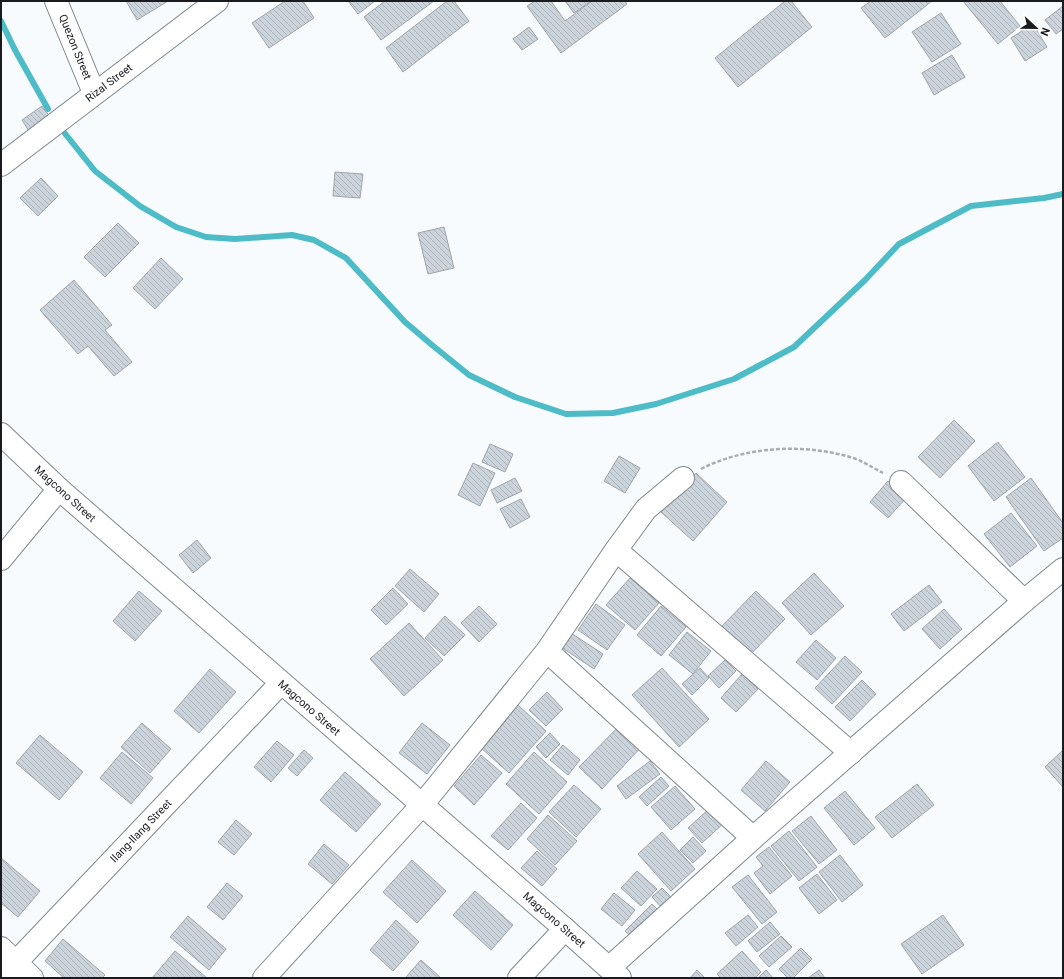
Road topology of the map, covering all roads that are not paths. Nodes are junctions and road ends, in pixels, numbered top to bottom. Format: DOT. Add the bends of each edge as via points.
graph roads {
  1 [pos="57,1"];
  2 [pos="216,1"];
  3 [pos="93,90"];
  4 [pos="1,165"];
  5 [pos="1,434"];
  6 [pos="683,478"];
  7 [pos="901,482"];
  8 [pos="59,489"];
  9 [pos="616,550"];
  10 [pos="1,559"];
  11 [pos="1063,569"];
  12 [pos="1024,601"];
  13 [pos="547,651"];
  14 [pos="281,683"];
  15 [pos="851,752"];
  16 [pos="422,805"];
  17 [pos="753,838"];
  18 [pos="565,929"];
  19 [pos="9,955"];
  20 [pos="614,973"];
  21 [pos="1,978"];
  22 [pos="32,978"];
  23 [pos="264,978"];
  24 [pos="519,978"];
  1 -- 3 [label="street, Quezon Street"];
  2 -- 3 [label="street, Rizal Street"];
  3 -- 4 [label="street, Rizal Street"];
  5 -- 8 [label="street, Magcono Street"];
  6 -- 9 [label="street" via="646,509"];
  7 -- 12 [label="street"];
  8 -- 10 [label="street"];
  8 -- 14 [label="street, Magcono Street"];
  9 -- 13 [label="street"];
  9 -- 15 [label="street"];
  11 -- 12 [label="street"];
  12 -- 15 [label="street"];
  13 -- 16 [label="street"];
  13 -- 17 [label="street"];
  14 -- 16 [label="street, Magcono Street"];
  14 -- 19 [label="street, Ilang-Ilang Street"];
  15 -- 17 [label="street"];
  16 -- 18 [label="street, Magcono Street"];
  16 -- 23 [label="street"];
  17 -- 20 [label="street"];
  18 -- 20 [label="street, Magcono Street"];
  18 -- 24 [label="street"];
  19 -- 21 [label="street, Ilang-Ilang Street"];
  19 -- 22 [label="street"];
}
